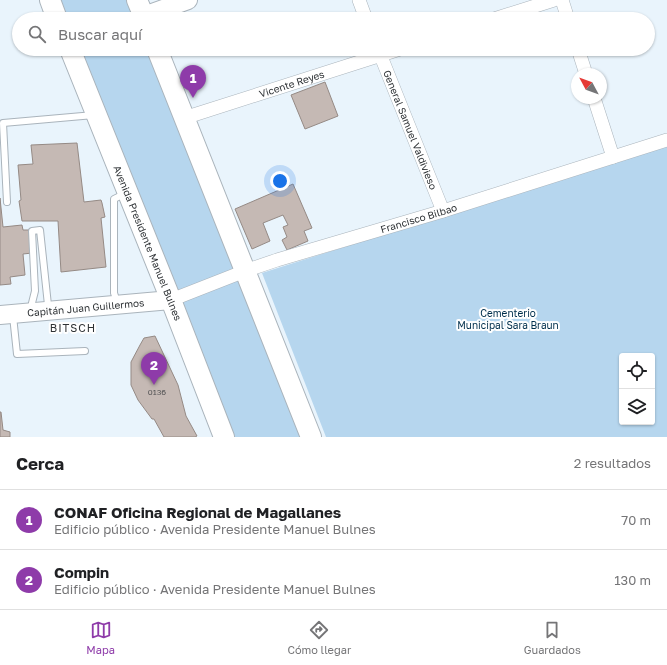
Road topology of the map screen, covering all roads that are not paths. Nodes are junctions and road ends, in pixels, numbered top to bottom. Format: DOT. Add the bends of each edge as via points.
graph roads {
  1 [pos="50,0"];
  2 [pos="188,0"];
  3 [pos="358,0"];
  4 [pos="554,0"];
  5 [pos="562,0"];
  6 [pos="54,12"];
  7 [pos="142,12"];
  8 [pos="363,12"];
  9 [pos="516,12"];
  10 [pos="566,12"];
  11 [pos="73,56"];
  12 [pos="160,56"];
  13 [pos="367,56"];
  14 [pos="381,56"];
  15 [pos="580,56"];
  16 [pos="584,68"];
  17 [pos="596,104"];
  18 [pos="96,115"];
  19 [pos="184,118"];
  20 [pos="667,140"];
  21 [pos="613,158"];
  22 [pos="128,193"];
  23 [pos="7,202"];
  24 [pos="443,211"];
  25 [pos="245,271"];
  26 [pos="171,300"];
  27 [pos="118,305"];
  28 [pos="54,310"];
  29 [pos="14,314"];
  30 [pos="85,351"];
  31 [pos="224,437"];
  32 [pos="311,437"];
  1 -- 6 [label="main road"];
  2 -- 7 [label="street"];
  3 -- 8 [label="street"];
  4 -- 9 [label="street"];
  5 -- 10 [label="street"];
  11 -- 18 [label="main road, Avenida Presidente Manuel Bulnes"];
  12 -- 19 [label="main road"];
  13 -- 19 [label="street, Vicente Reyes"];
  14 -- 24 [label="street, General Samuel Valdivieso"];
  15 -- 16 [label="street"];
  17 -- 21 [label="street"];
  18 -- 22 [label="main road, Avenida Presidente Manuel Bulnes"];
  18 -- 23 [label="lane" via="3,123"];
  19 -- 25 [label="main road"];
  20 -- 21 [label="street, Francisco Bilbao"];
  21 -- 24 [label="street, Francisco Bilbao"];
  22 -- 26 [label="main road, Avenida Presidente Manuel Bulnes"];
  22 -- 27 [label="lane" via="114,199 114,293"];
  24 -- 25 [label="street, Francisco Bilbao"];
  25 -- 26 [label="street, Francisco Bilbao"];
  25 -- 32 [label="main road"];
  26 -- 27 [label="street, Capitán Juan Guillermos"];
  26 -- 31 [label="main road, Avenida Presidente Manuel Bulnes"];
  27 -- 28 [label="street, Capitán Juan Guillermos"];
  28 -- 29 [label="street, Capitán Juan Guillermos"];
  28 -- 29 [label="lane" via="48,305 40,230 32,231 35,291"];
  29 -- 30 [label="lane" via="17,354"];
}
